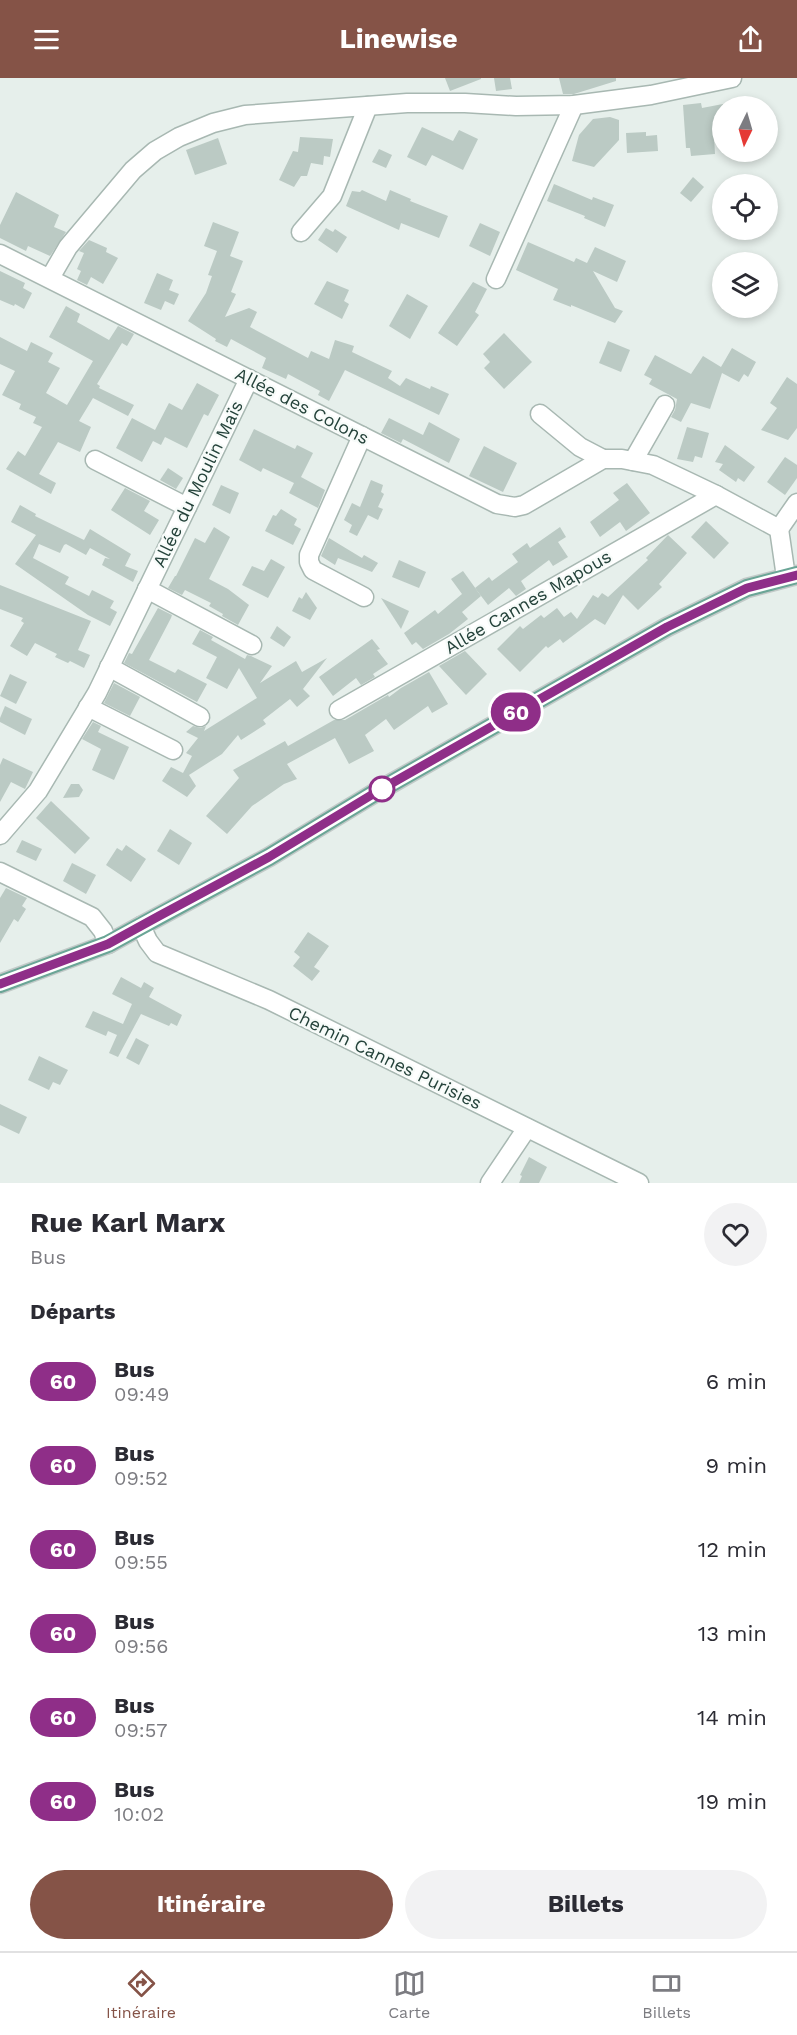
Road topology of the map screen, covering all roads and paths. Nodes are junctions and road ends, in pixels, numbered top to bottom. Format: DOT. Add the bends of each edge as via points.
graph roads {
  1 [pos="732,78"];
  2 [pos="574,105"];
  3 [pos="368,106"];
  4 [pos="301,232"];
  5 [pos="0,254"];
  6 [pos="50,278"];
  7 [pos="496,279"];
  8 [pos="249,379"];
  9 [pos="665,405"];
  10 [pos="540,414"];
  11 [pos="362,436"];
  12 [pos="603,459"];
  13 [pos="94,460"];
  14 [pos="633,461"];
  15 [pos="717,495"];
  16 [pos="797,503"];
  17 [pos="188,507"];
  18 [pos="779,529"];
  19 [pos="792,576"];
  20 [pos="147,589"];
  21 [pos="364,597"];
  22 [pos="252,645"];
  23 [pos="109,667"];
  24 [pos="88,708"];
  25 [pos="339,710"];
  26 [pos="200,717"];
  27 [pos="173,750"];
  28 [pos="0,835"];
  29 [pos="0,872"];
  30 [pos="141,926"];
  31 [pos="108,944"];
  32 [pos="0,984"];
  33 [pos="527,1128"];
  34 [pos="490,1183"];
  35 [pos="639,1183"];
  1 -- 2 [label="street" via="651,95"];
  2 -- 3 [label="street"];
  2 -- 7 [label="street"];
  3 -- 4 [label="street" via="332,196"];
  3 -- 6 [label="street" via="245,115 179,137 134,170 68,247"];
  5 -- 6 [label="street, Allée des Colons"];
  6 -- 8 [label="street, Allée des Colons"];
  8 -- 11 [label="street, Allée des Colons"];
  8 -- 17 [label="street, Allée du Moulin Maïs"];
  9 -- 14 [label="street"];
  10 -- 12 [label="street" via="580,447"];
  11 -- 12 [label="street, Allée des Colons" via="506,506 524,505"];
  11 -- 21 [label="street" via="309,562 313,570"];
  12 -- 14 [label="street"];
  13 -- 17 [label="street"];
  14 -- 15 [label="street" via="653,465"];
  15 -- 18 [label="street"];
  15 -- 25 [label="street, Allée Cannes Mapous"];
  16 -- 18 [label="street"];
  17 -- 20 [label="street, Allée du Moulin Maïs"];
  18 -- 19 [label="street"];
  19 -- 30 [label="main road" via="747,588 667,627 269,857"];
  20 -- 22 [label="street, Allée du Moulin Maïs"];
  20 -- 23 [label="street, Allée du Moulin Maïs"];
  23 -- 24 [label="street, Allée du Moulin Maïs"];
  23 -- 26 [label="street"];
  24 -- 27 [label="street"];
  24 -- 28 [label="street, Allée du Moulin Maïs" via="38,791"];
  29 -- 31 [label="street" via="92,917"];
  30 -- 31 [label="main road"];
  30 -- 33 [label="street, Chemin Cannes Purisies" via="157,953 269,1000"];
  31 -- 32 [label="main road"];
  33 -- 34 [label="street"];
  33 -- 35 [label="street, Chemin Cannes Purisies"];
}
